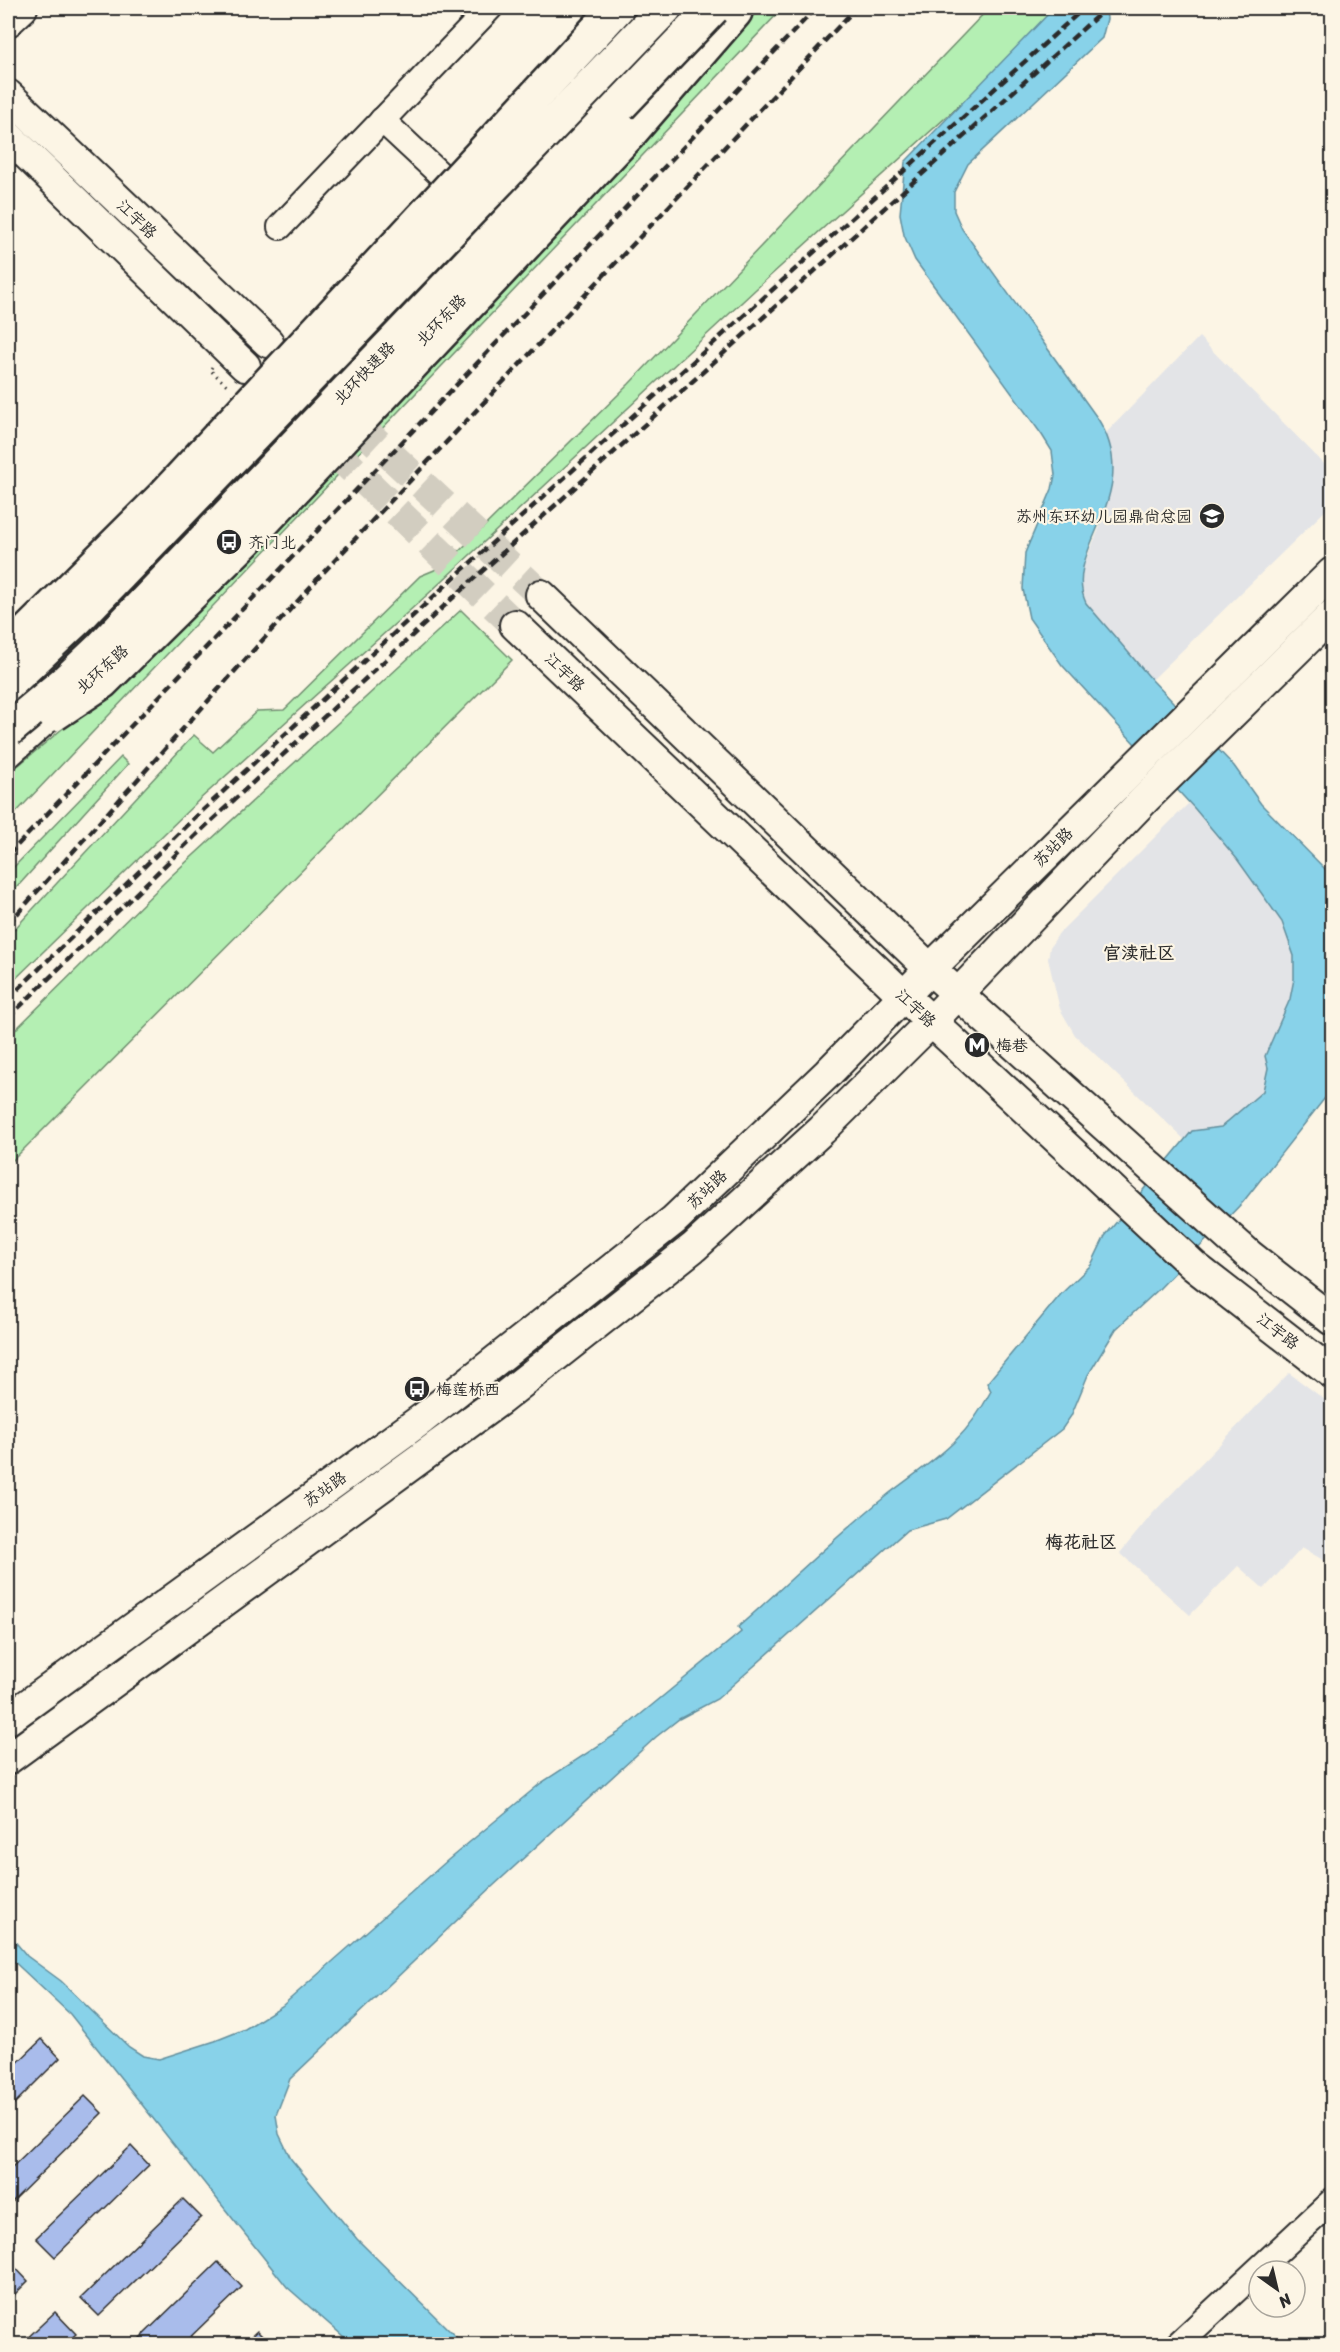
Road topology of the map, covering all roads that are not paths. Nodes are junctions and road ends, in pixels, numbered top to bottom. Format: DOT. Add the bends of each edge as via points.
graph roads {
  1 [pos="22,8"];
  2 [pos="490,8"];
  3 [pos="617,8"];
  4 [pos="633,8"];
  5 [pos="665,8"];
  6 [pos="729,9"];
  7 [pos="8,21"];
  8 [pos="8,95"];
  9 [pos="382,120"];
  10 [pos="8,136"];
  11 [pos="459,192"];
  12 [pos="280,227"];
  13 [pos="268,342"];
  14 [pos="240,379"];
  15 [pos="1332,573"];
  16 [pos="541,595"];
  17 [pos="1332,615"];
  18 [pos="515,625"];
  19 [pos="8,651"];
  20 [pos="8,659"];
  21 [pos="8,684"];
  22 [pos="8,730"];
  23 [pos="8,745"];
  24 [pos="8,752"];
  25 [pos="930,969"];
  26 [pos="957,993"];
  27 [pos="904,996"];
  28 [pos="931,1022"];
  29 [pos="1332,1320"];
  30 [pos="1332,1373"];
  31 [pos="8,1719"];
  32 [pos="8,1759"];
  33 [pos="1332,2201"];
  34 [pos="1178,2344"];
  1 -- 7 [label="main road"];
  2 -- 9 [label="street"];
  3 -- 19 [label="highway, bridge" via="163,497"];
  4 -- 11 [label="main road"];
  5 -- 21 [label="highway, bridge" via="77,619"];
  6 -- 22 [label="highway, 北环快速路, bridge" via="101,648"];
  6 -- 23 [label="highway, bridge" via="629,134 270,515 102,682"];
  6 -- 24 [label="main road, 北环东路" via="240,532 114,660"];
  8 -- 13 [label="main road, 江宇路"];
  9 -- 11 [label="street"];
  9 -- 12 [label="street"];
  10 -- 14 [label="main road, 江宇路"];
  11 -- 20 [label="main road" via="183,488"];
  15 -- 25 [label="main road, 苏站路"];
  16 -- 25 [label="main road"];
  17 -- 26 [label="main road, 苏站路"];
  18 -- 27 [label="main road, 江宇路"];
  25 -- 26 [label="main road"];
  25 -- 27 [label="main road, 苏站路"];
  26 -- 28 [label="main road, 苏站路"];
  26 -- 29 [label="main road" via="1249,1255"];
  27 -- 28 [label="main road, 江宇路"];
  27 -- 31 [label="main road, 苏站路" via="674,1220 622,1264 422,1419"];
  28 -- 30 [label="main road, 江宇路" via="1194,1266"];
  28 -- 32 [label="main road, 苏站路" via="822,1130 702,1239 591,1330"];
  33 -- 34 [label="street"];
}
